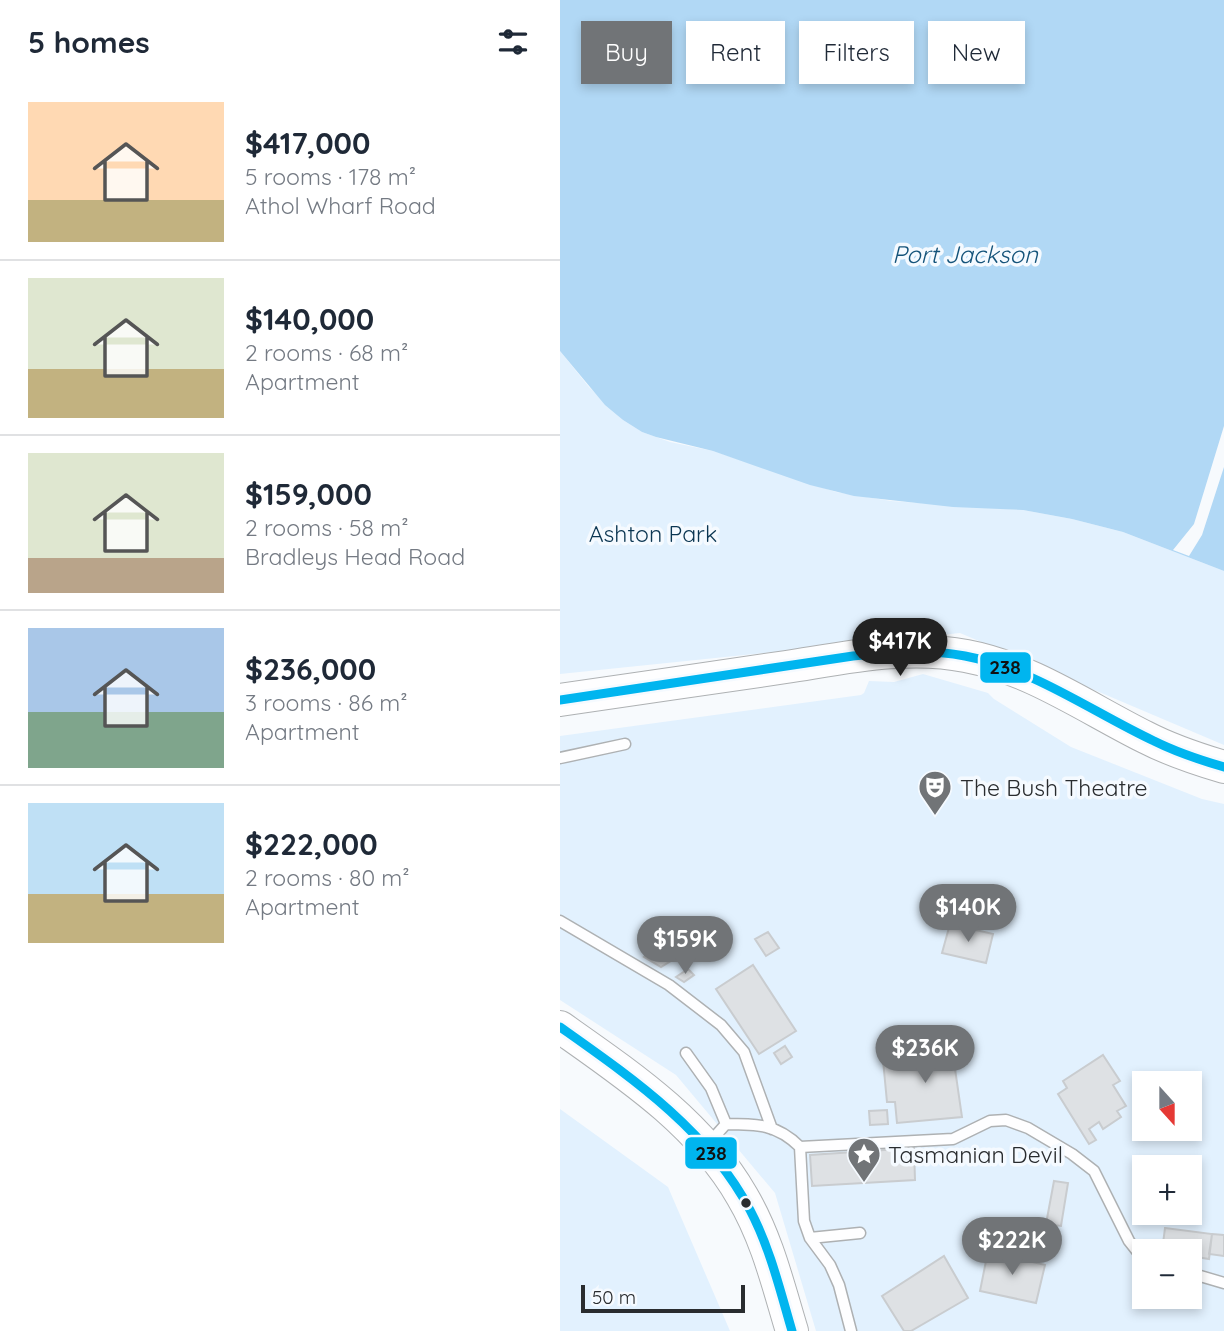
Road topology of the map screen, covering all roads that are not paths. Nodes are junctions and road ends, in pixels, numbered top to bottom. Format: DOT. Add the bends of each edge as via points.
graph roads {
  1 [pos="560,700"];
  2 [pos="625,744"];
  3 [pos="560,758"];
  4 [pos="1224,767"];
  5 [pos="560,920"];
  6 [pos="560,1027"];
  7 [pos="686,1053"];
  8 [pos="726,1124"];
  9 [pos="772,1129"];
  10 [pos="706,1147"];
  11 [pos="800,1147"];
  12 [pos="860,1233"];
  13 [pos="810,1238"];
  14 [pos="1132,1245"];
  15 [pos="1202,1277"];
  16 [pos="1224,1283"];
  17 [pos="792,1331"];
  18 [pos="850,1331"];
  1 -- 4 [label="main road" via="867,655 934,652 1002,666 1147,738"];
  2 -- 3 [label="lane"];
  5 -- 9 [label="lane" via="669,985 722,1025 744,1052"];
  6 -- 10 [label="main road" via="652,1094"];
  7 -- 8 [label="lane" via="711,1088"];
  8 -- 9 [label="lane"];
  8 -- 10 [label="lane"];
  9 -- 11 [label="lane" via="787,1133"];
  10 -- 17 [label="main road" via="742,1196 756,1224"];
  11 -- 13 [label="lane" via="804,1221"];
  11 -- 14 [label="lane" via="953,1139 983,1124 1006,1120 1028,1128 1094,1171"];
  12 -- 13 [label="lane"];
  13 -- 18 [label="lane" via="839,1285"];
  15 -- 16 [label="lane"];
}
